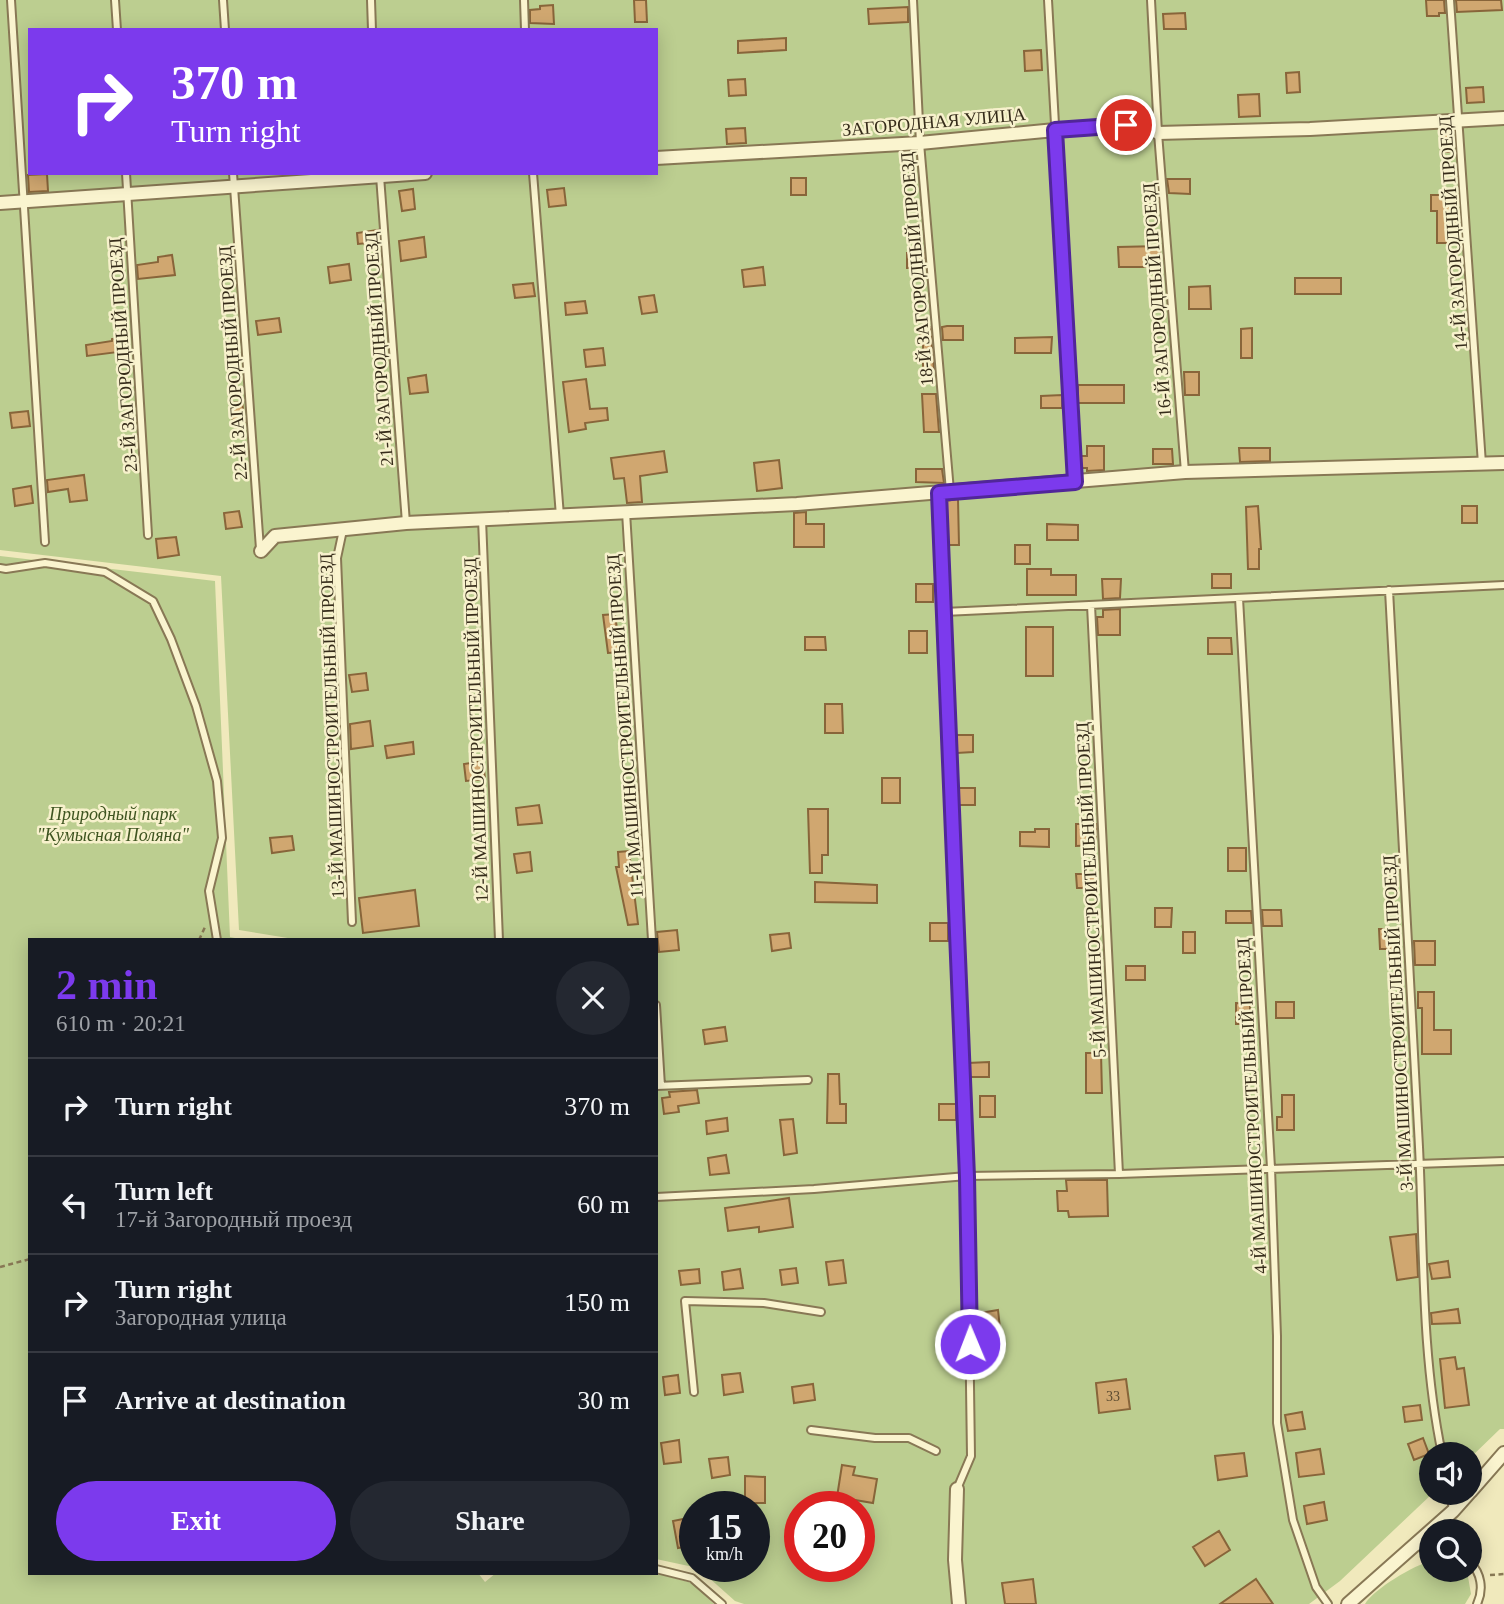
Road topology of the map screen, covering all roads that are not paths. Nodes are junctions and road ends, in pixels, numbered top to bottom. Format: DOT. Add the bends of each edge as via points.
graph roads {
  1 [pos="11,0"];
  2 [pos="115,0"];
  3 [pos="223,0"];
  4 [pos="370,0"];
  5 [pos="524,0"];
  6 [pos="913,0"];
  7 [pos="1048,0"];
  8 [pos="1151,0"];
  9 [pos="1450,0"];
  10 [pos="117,28"];
  11 [pos="225,28"];
  12 [pos="372,28"];
  13 [pos="526,28"];
  14 [pos="1504,118"];
  15 [pos="1459,120"];
  16 [pos="1055,130"];
  17 [pos="1158,133"];
  18 [pos="920,143"];
  19 [pos="658,158"];
  20 [pos="126,175"];
  21 [pos="379,175"];
  22 [pos="533,175"];
  23 [pos="234,180"];
  24 [pos="127,196"];
  25 [pos="23,202"];
  26 [pos="0,203"];
  27 [pos="1504,463"];
  28 [pos="1482,464"];
  29 [pos="1185,472"];
  30 [pos="1075,482"];
  31 [pos="944,493"];
  32 [pos="625,511"];
  33 [pos="560,516"];
  34 [pos="482,519"];
  35 [pos="407,523"];
  36 [pos="343,530"];
  37 [pos="148,535"];
  38 [pos="45,542"];
  39 [pos="261,551"];
  40 [pos="0,568"];
  41 [pos="1504,585"];
  42 [pos="1389,590"];
  43 [pos="1239,598"];
  44 [pos="1091,605"];
  45 [pos="944,612"];
  46 [pos="352,922"];
  47 [pos="217,938"];
  48 [pos="499,938"];
  49 [pos="652,938"];
  50 [pos="658,1059"];
  51 [pos="808,1080"];
  52 [pos="659,1086"];
  53 [pos="1504,1161"];
  54 [pos="1420,1163"];
  55 [pos="1271,1168"];
  56 [pos="1119,1174"];
  57 [pos="967,1177"];
  58 [pos="658,1197"];
  59 [pos="821,1312"];
  60 [pos="694,1392"];
  61 [pos="811,1430"];
  62 [pos="1440,1442"];
  63 [pos="936,1451"];
  64 [pos="1504,1454"];
  65 [pos="1482,1479"];
  66 [pos="957,1489"];
  67 [pos="1452,1505"];
  68 [pos="1458,1505"];
  69 [pos="1453,1511"];
  70 [pos="1415,1545"];
  71 [pos="1419,1546"];
  72 [pos="658,1570"];
  73 [pos="1481,1582"];
  74 [pos="722,1604"];
  75 [pos="959,1604"];
  76 [pos="1328,1604"];
  77 [pos="1348,1604"];
  78 [pos="1477,1604"];
  1 -- 25 [label="lane"];
  2 -- 10 [label="lane"];
  3 -- 11 [label="lane"];
  4 -- 12 [label="lane"];
  5 -- 13 [label="lane"];
  6 -- 18 [label="lane, 18-Й ЗАГОРОДНЫЙ ПРОЕЗД"];
  7 -- 16 [label="lane"];
  8 -- 17 [label="lane, 16-Й ЗАГОРОДНЫЙ ПРОЕЗД"];
  9 -- 15 [label="lane, 14-Й ЗАГОРОДНЫЙ ПРОЕЗД"];
  14 -- 15 [label="street, ЗАГОРОДНАЯ УЛИЦА"];
  15 -- 17 [label="street, ЗАГОРОДНАЯ УЛИЦА"];
  15 -- 28 [label="lane, 14-Й ЗАГОРОДНЫЙ ПРОЕЗД"];
  16 -- 17 [label="street, ЗАГОРОДНАЯ УЛИЦА" via="1150,124"];
  16 -- 18 [label="street, ЗАГОРОДНАЯ УЛИЦА"];
  16 -- 30 [label="lane"];
  17 -- 29 [label="lane, 16-Й ЗАГОРОДНЫЙ ПРОЕЗД"];
  18 -- 19 [label="street, ЗАГОРОДНАЯ УЛИЦА"];
  18 -- 31 [label="lane, 18-Й ЗАГОРОДНЫЙ ПРОЕЗД"];
  20 -- 24 [label="lane, 23-Й ЗАГОРОДНЫЙ ПРОЕЗД"];
  21 -- 23 [label="street"];
  21 -- 35 [label="lane, 21-Й ЗАГОРОДНЫЙ ПРОЕЗД"];
  22 -- 33 [label="lane"];
  23 -- 24 [label="street"];
  23 -- 39 [label="lane, 22-Й ЗАГОРОДНЫЙ ПРОЕЗД"];
  24 -- 25 [label="street"];
  24 -- 37 [label="lane, 23-Й ЗАГОРОДНЫЙ ПРОЕЗД"];
  25 -- 26 [label="street"];
  25 -- 38 [label="lane"];
  27 -- 28 [label="street"];
  28 -- 29 [label="street"];
  29 -- 30 [label="street"];
  30 -- 31 [label="street"];
  31 -- 32 [label="street"];
  31 -- 45 [label="lane, 18-Й ЗАГОРОДНЫЙ ПРОЕЗД"];
  32 -- 33 [label="street"];
  32 -- 49 [label="lane, 11-Й МАШИНОСТРОИТЕЛЬНЫЙ ПРОЕЗД"];
  33 -- 34 [label="street"];
  34 -- 35 [label="street"];
  34 -- 48 [label="lane, 12-Й МАШИНОСТРОИТЕЛЬНЫЙ ПРОЕЗД"];
  35 -- 36 [label="street"];
  36 -- 39 [label="street" via="275,536"];
  36 -- 46 [label="lane, 13-Й МАШИНОСТРОИТЕЛЬНЫЙ ПРОЕЗД" via="337,558"];
  40 -- 47 [label="lane" via="45,563 105,572 153,601 196,706 217,781 222,838 209,891"];
  41 -- 42 [label="lane"];
  42 -- 43 [label="lane"];
  42 -- 54 [label="lane, 3-Й МАШИНОСТРОИТЕЛЬНЫЙ ПРОЕЗД"];
  43 -- 44 [label="lane"];
  43 -- 55 [label="lane, 4-Й МАШИНОСТРОИТЕЛЬНЫЙ ПРОЕЗД"];
  44 -- 45 [label="lane"];
  44 -- 56 [label="lane, 5-Й МАШИНОСТРОИТЕЛЬНЫЙ ПРОЕЗД"];
  45 -- 57 [label="lane, 18-Й ЗАГОРОДНЫЙ ПРОЕЗД"];
  50 -- 52 [label="lane"];
  51 -- 52 [label="lane"];
  53 -- 54 [label="lane"];
  54 -- 55 [label="lane"];
  54 -- 62 [label="lane, 3-Й МАШИНОСТРОИТЕЛЬНЫЙ ПРОЕЗД" via="1423,1264"];
  55 -- 56 [label="lane"];
  55 -- 76 [label="lane, 4-Й МАШИНОСТРОИТЕЛЬНЫЙ ПРОЕЗД" via="1278,1423 1293,1520 1316,1587"];
  56 -- 57 [label="lane"];
  57 -- 58 [label="lane"];
  57 -- 66 [label="lane, 18-Й ЗАГОРОДНЫЙ ПРОЕЗД" via="971,1456"];
  59 -- 60 [label="lane" via="764,1303 685,1301"];
  61 -- 63 [label="lane" via="909,1438"];
  64 -- 65 [label="street"];
  66 -- 75 [label="street"];
  67 -- 69 [label="lane"];
  68 -- 69 [label="street"];
  69 -- 70 [label="street"];
  70 -- 71 [label="lane"];
  70 -- 77 [label="street"];
  72 -- 74 [label="lane" via="692,1578"];
  73 -- 78 [label="lane"];
}
